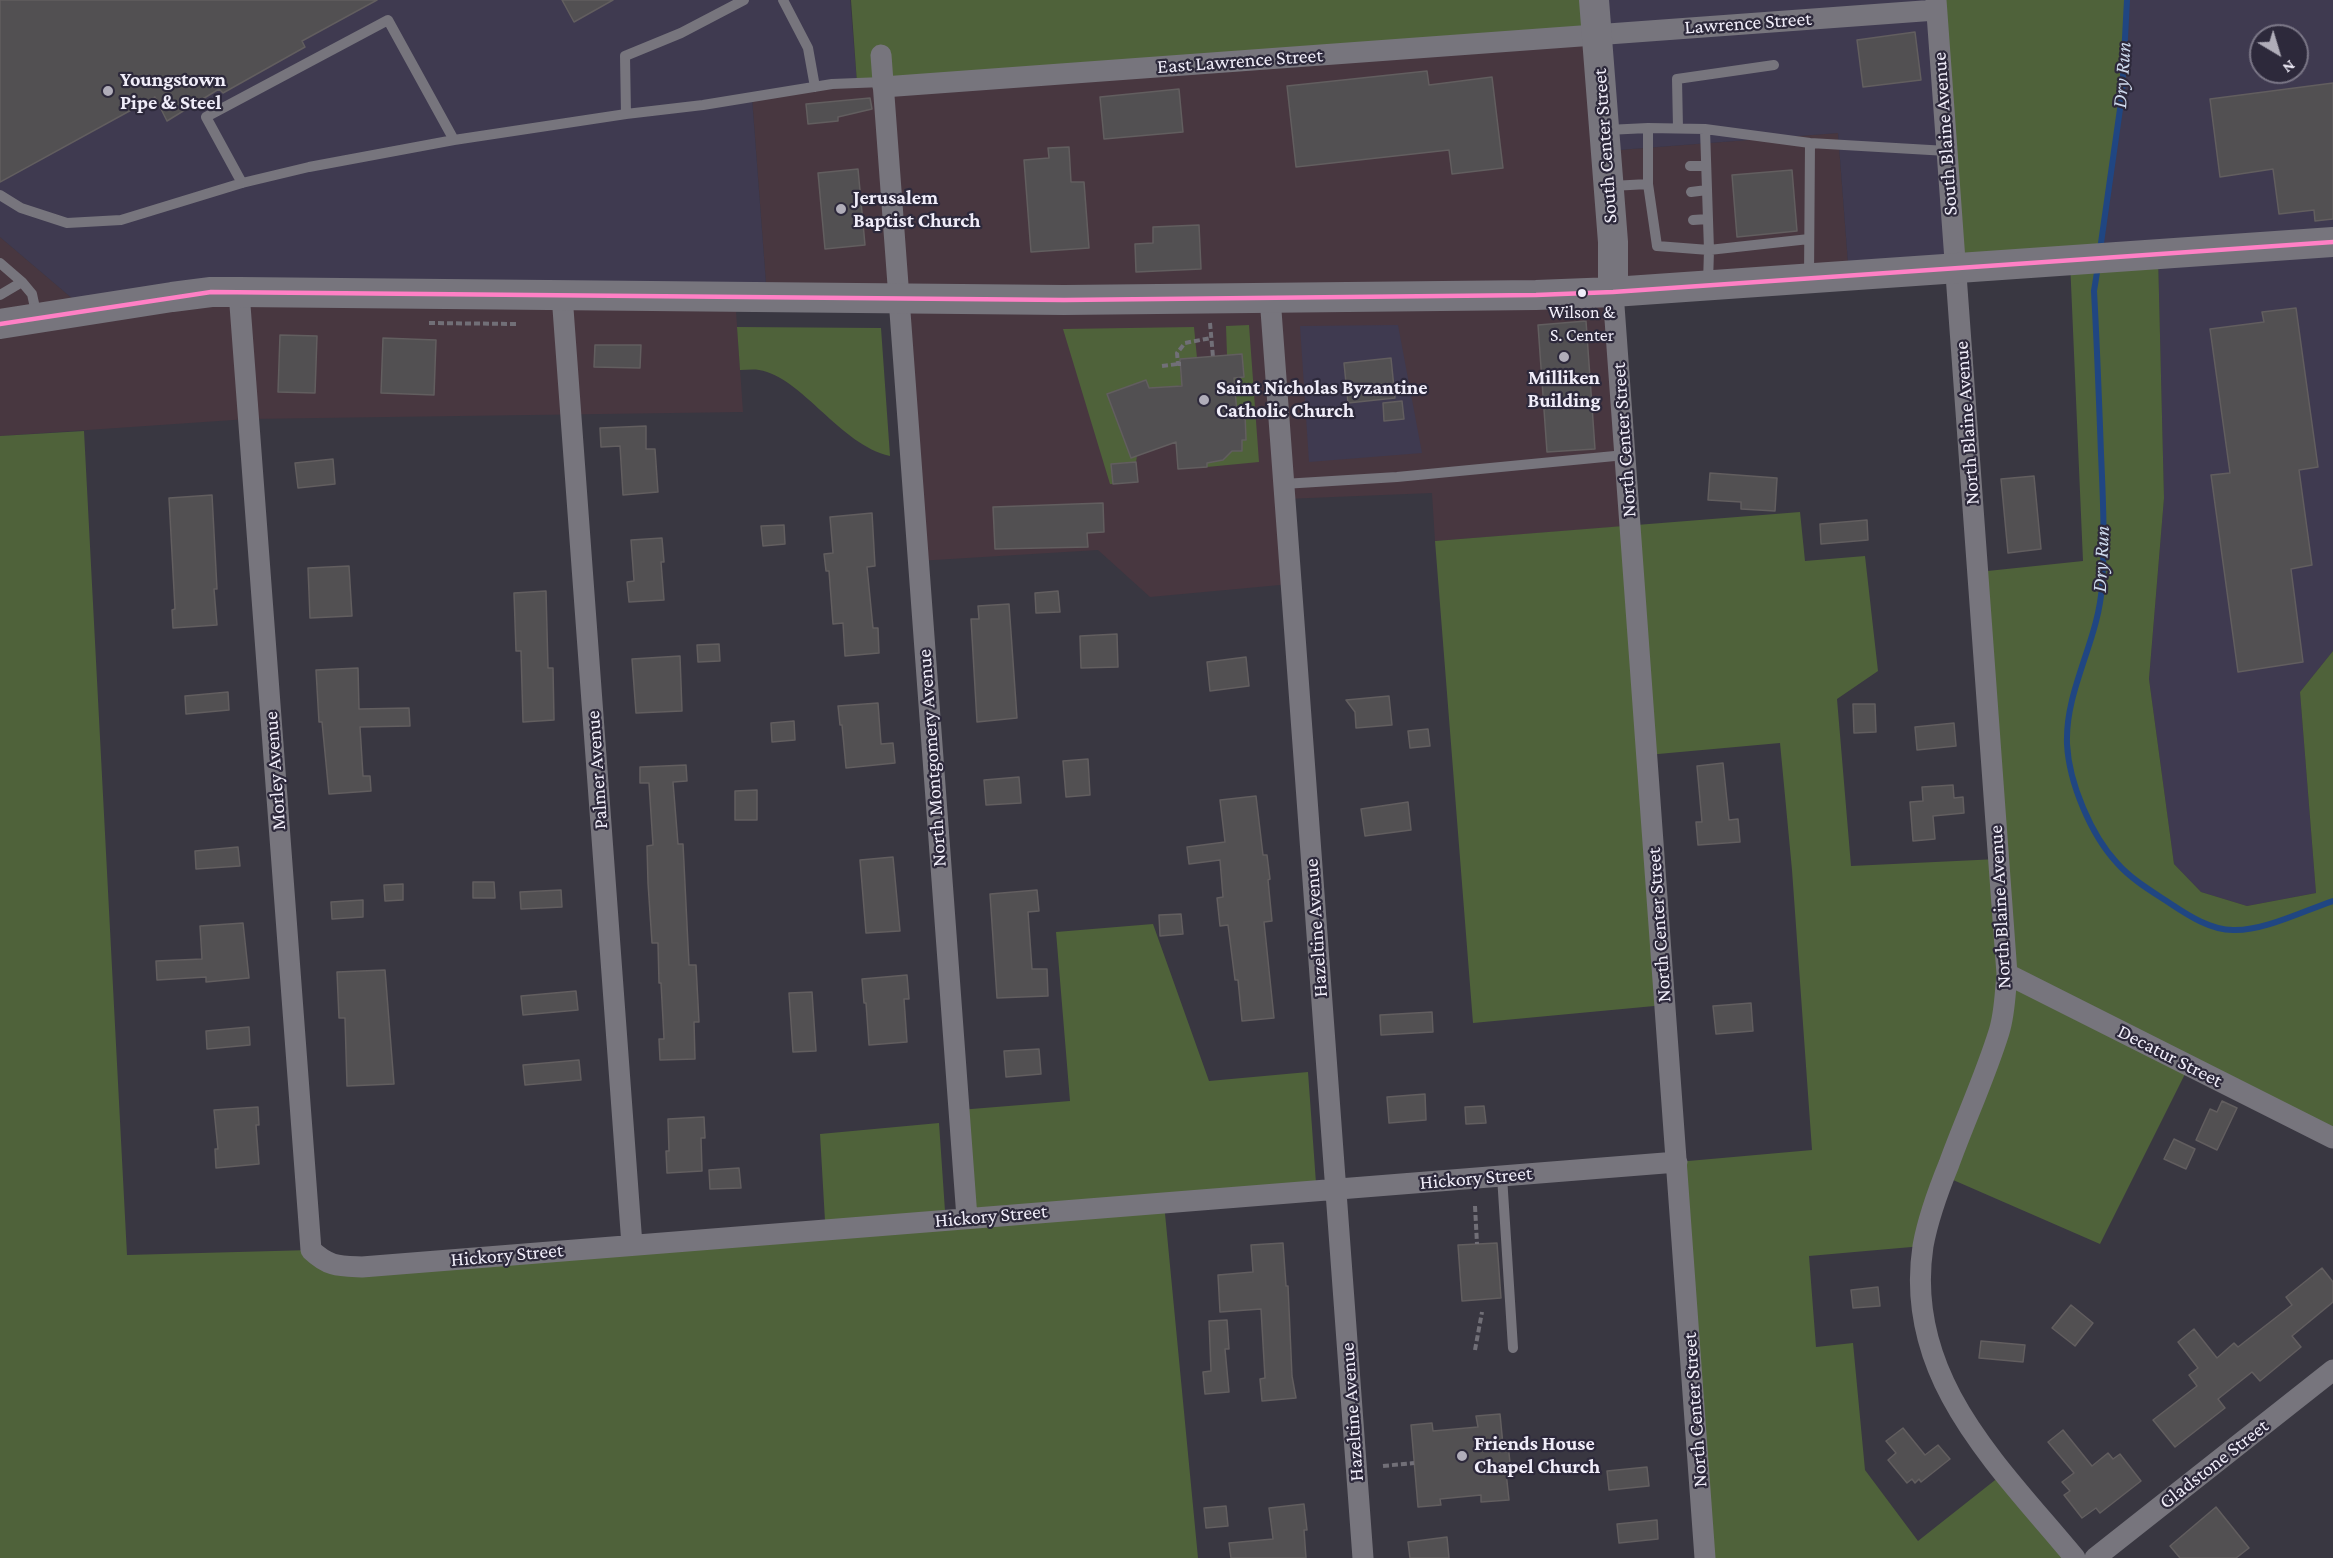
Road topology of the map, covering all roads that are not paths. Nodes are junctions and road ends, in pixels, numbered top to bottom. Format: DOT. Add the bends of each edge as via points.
graph roads {
  1 [pos="744,0"];
  2 [pos="783,0"];
  3 [pos="1594,0"];
  4 [pos="1936,5"];
  5 [pos="1596,34"];
  6 [pos="881,56"];
  7 [pos="1774,65"];
  8 [pos="883,84"];
  9 [pos="815,87"];
  10 [pos="626,114"];
  11 [pos="1648,128"];
  12 [pos="1678,129"];
  13 [pos="1705,129"];
  14 [pos="1604,130"];
  15 [pos="454,140"];
  16 [pos="1810,143"];
  17 [pos="1947,152"];
  18 [pos="1706,165"];
  19 [pos="1690,166"];
  20 [pos="242,183"];
  21 [pos="1648,184"];
  22 [pos="1608,186"];
  23 [pos="1707,190"];
  24 [pos="1691,192"];
  25 [pos="0,195"];
  26 [pos="1708,219"];
  27 [pos="1693,220"];
  28 [pos="1809,239"];
  29 [pos="2333,242"];
  30 [pos="1708,250"];
  31 [pos="0,263"];
  32 [pos="1955,269"];
  33 [pos="1809,279"];
  34 [pos="22,282"];
  35 [pos="1708,286"];
  36 [pos="239,292"];
  37 [pos="1613,292"];
  38 [pos="0,295"];
  39 [pos="562,295"];
  40 [pos="1270,297"];
  41 [pos="898,298"];
  42 [pos="37,319"];
  43 [pos="0,324"];
  44 [pos="1625,455"];
  45 [pos="1283,484"];
  46 [pos="2007,974"];
  47 [pos="2333,1138"];
  48 [pos="1677,1162"];
  49 [pos="1502,1176"];
  50 [pos="1335,1189"];
  51 [pos="967,1218"];
  52 [pos="632,1245"];
  53 [pos="311,1250"];
  54 [pos="1514,1348"];
  55 [pos="2333,1370"];
  56 [pos="1363,1558"];
  57 [pos="1706,1558"];
  58 [pos="2075,1558"];
  59 [pos="2095,1558"];
  1 -- 10 [label="lane" via="681,33 625,56"];
  2 -- 9 [label="lane" via="808,48"];
  3 -- 5 [label="main road, South Center Street"];
  4 -- 5 [label="street, Lawrence Street"];
  4 -- 17 [label="street, South Blaine Avenue"];
  5 -- 8 [label="street, East Lawrence Street"];
  5 -- 14 [label="main road, South Center Street"];
  6 -- 8 [label="street, North Montgomery Avenue"];
  7 -- 12 [label="lane" via="1677,79"];
  8 -- 9 [label="lane"];
  8 -- 41 [label="street, North Montgomery Avenue"];
  9 -- 10 [label="lane"];
  10 -- 15 [label="lane"];
  11 -- 12 [label="lane"];
  11 -- 14 [label="lane"];
  11 -- 21 [label="lane" via="1653,166"];
  12 -- 13 [label="lane"];
  13 -- 16 [label="lane"];
  13 -- 18 [label="lane"];
  14 -- 22 [label="main road, South Center Street"];
  15 -- 20 [label="lane"];
  15 -- 20 [label="lane" via="388,20 206,117"];
  16 -- 17 [label="lane"];
  16 -- 28 [label="lane"];
  17 -- 32 [label="street, South Blaine Avenue"];
  18 -- 19 [label="lane"];
  18 -- 23 [label="lane"];
  20 -- 25 [label="lane" via="121,220 67,223 21,208"];
  21 -- 22 [label="lane"];
  21 -- 30 [label="lane" via="1655,195 1657,246"];
  22 -- 37 [label="main road, South Center Street"];
  23 -- 24 [label="lane"];
  23 -- 26 [label="lane"];
  26 -- 27 [label="lane"];
  26 -- 30 [label="lane"];
  28 -- 30 [label="lane"];
  28 -- 33 [label="lane"];
  29 -- 32 [label="main road"];
  30 -- 35 [label="lane"];
  31 -- 34 [label="lane"];
  32 -- 33 [label="main road"];
  32 -- 46 [label="street, North Blaine Avenue"];
  33 -- 35 [label="main road"];
  34 -- 38 [label="lane"];
  34 -- 42 [label="lane" via="32,294"];
  35 -- 37 [label="main road"];
  36 -- 39 [label="main road"];
  36 -- 42 [label="main road" via="192,295"];
  36 -- 53 [label="street, Morley Avenue"];
  37 -- 40 [label="main road"];
  37 -- 44 [label="street, North Center Street"];
  39 -- 41 [label="main road"];
  39 -- 52 [label="street, Palmer Avenue"];
  40 -- 41 [label="main road"];
  40 -- 45 [label="street, Hazeltine Avenue"];
  41 -- 51 [label="street, North Montgomery Avenue"];
  42 -- 43 [label="main road"];
  44 -- 45 [label="lane"];
  44 -- 48 [label="street, North Center Street"];
  45 -- 50 [label="street, Hazeltine Avenue"];
  46 -- 47 [label="street, Decatur Street"];
  46 -- 58 [label="street, North Blaine Avenue" via="1999,1032 1933,1205 1923,1246 1922,1302 1938,1372 1965,1423"];
  48 -- 49 [label="street, Hickory Street"];
  48 -- 57 [label="street, North Center Street"];
  49 -- 50 [label="street, Hickory Street"];
  49 -- 54 [label="lane"];
  50 -- 51 [label="street, Hickory Street"];
  50 -- 56 [label="street, Hazeltine Avenue"];
  51 -- 52 [label="street, Hickory Street"];
  52 -- 53 [label="street, Hickory Street" via="362,1267 323,1262"];
  55 -- 59 [label="street, Gladstone Street"];
}
